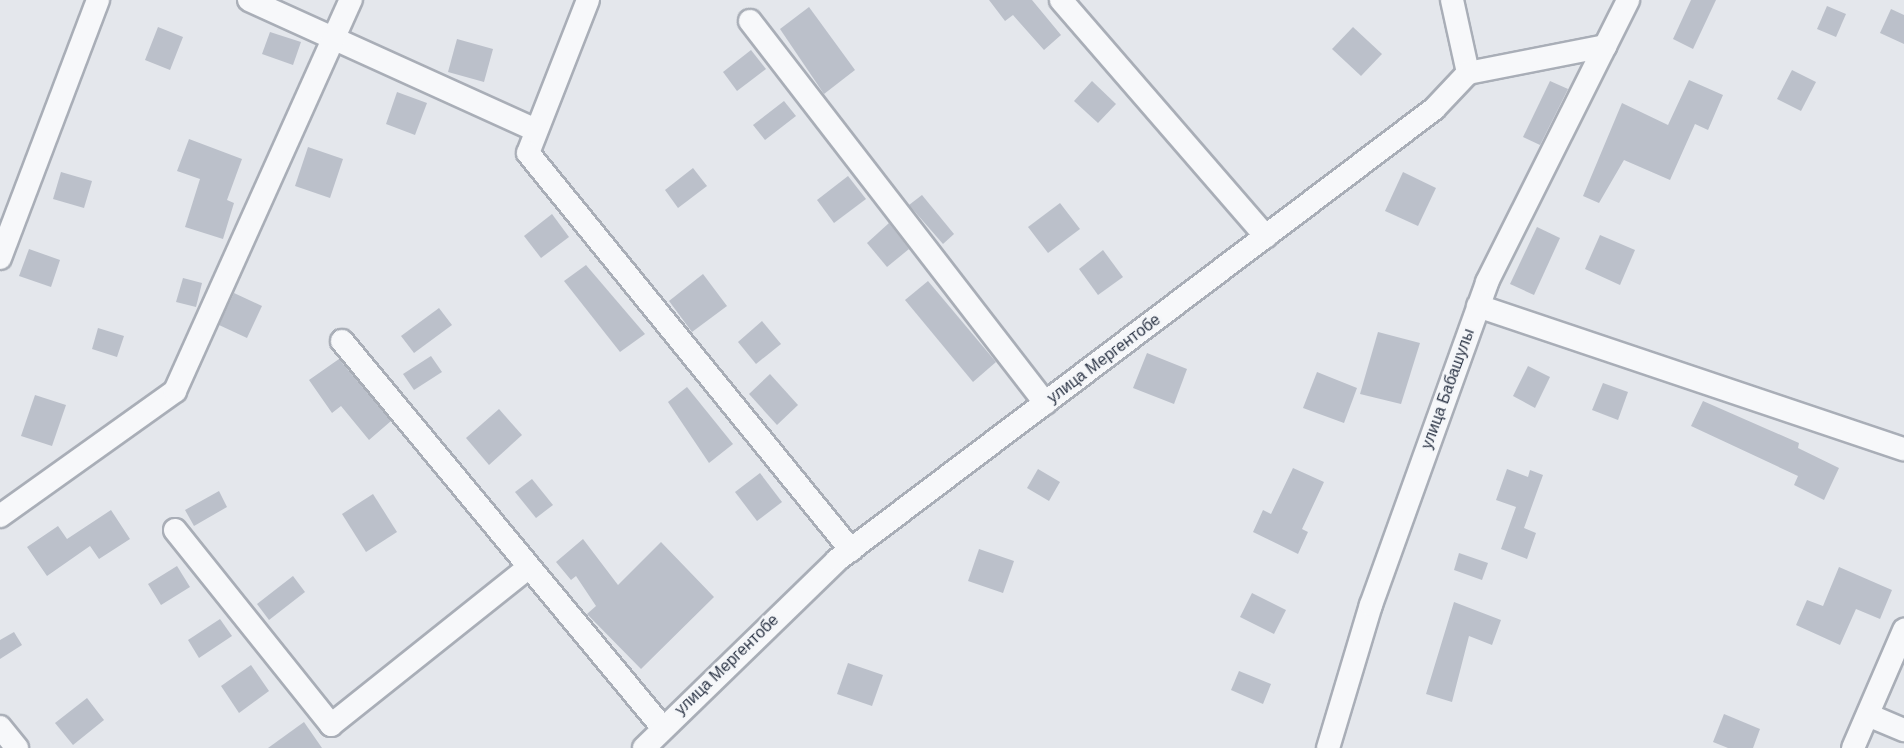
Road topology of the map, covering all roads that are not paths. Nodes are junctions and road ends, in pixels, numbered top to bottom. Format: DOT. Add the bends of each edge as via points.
graph roads {
  1 [pos="98,0"];
  2 [pos="249,0"];
  3 [pos="351,0"];
  4 [pos="588,0"];
  5 [pos="1060,0"];
  6 [pos="1452,0"];
  7 [pos="1628,0"];
  8 [pos="1646,0"];
  9 [pos="750,21"];
  10 [pos="336,39"];
  11 [pos="1605,46"];
  12 [pos="1467,73"];
  13 [pos="536,130"];
  14 [pos="1266,237"];
  15 [pos="0,258"];
  16 [pos="1478,306"];
  17 [pos="342,342"];
  18 [pos="1045,403"];
  19 [pos="1904,449"];
  20 [pos="0,516"];
  21 [pos="176,530"];
  22 [pos="851,550"];
  23 [pos="528,568"];
  24 [pos="1904,630"];
  25 [pos="1868,715"];
  26 [pos="0,727"];
  27 [pos="663,728"];
  28 [pos="1904,730"];
  29 [pos="17,748"];
  30 [pos="644,748"];
  31 [pos="1329,748"];
  32 [pos="1853,748"];
  1 -- 15 [label="street"];
  2 -- 10 [label="street"];
  3 -- 10 [label="street"];
  4 -- 13 [label="street"];
  5 -- 14 [label="street"];
  6 -- 12 [label="street"];
  7 -- 11 [label="street, улица Бабашулы"];
  8 -- 11 [label="street"];
  9 -- 18 [label="street"];
  10 -- 13 [label="street"];
  10 -- 20 [label="street" via="175,392"];
  11 -- 12 [label="street"];
  11 -- 16 [label="street, улица Бабашулы"];
  12 -- 14 [label="street, улица Мергентобе" via="1434,109"];
  13 -- 22 [label="street" via="528,153"];
  14 -- 18 [label="street, улица Мергентобе"];
  16 -- 19 [label="street"];
  16 -- 31 [label="street, улица Бабашулы" via="1371,605"];
  17 -- 23 [label="street"];
  18 -- 22 [label="street, улица Мергентобе"];
  21 -- 23 [label="street" via="331,724"];
  22 -- 27 [label="street, улица Мергентобе"];
  23 -- 27 [label="street"];
  24 -- 25 [label="street"];
  25 -- 28 [label="street"];
  25 -- 32 [label="street"];
  26 -- 29 [label="street"];
  27 -- 30 [label="street, улица Мергентобе"];
}
